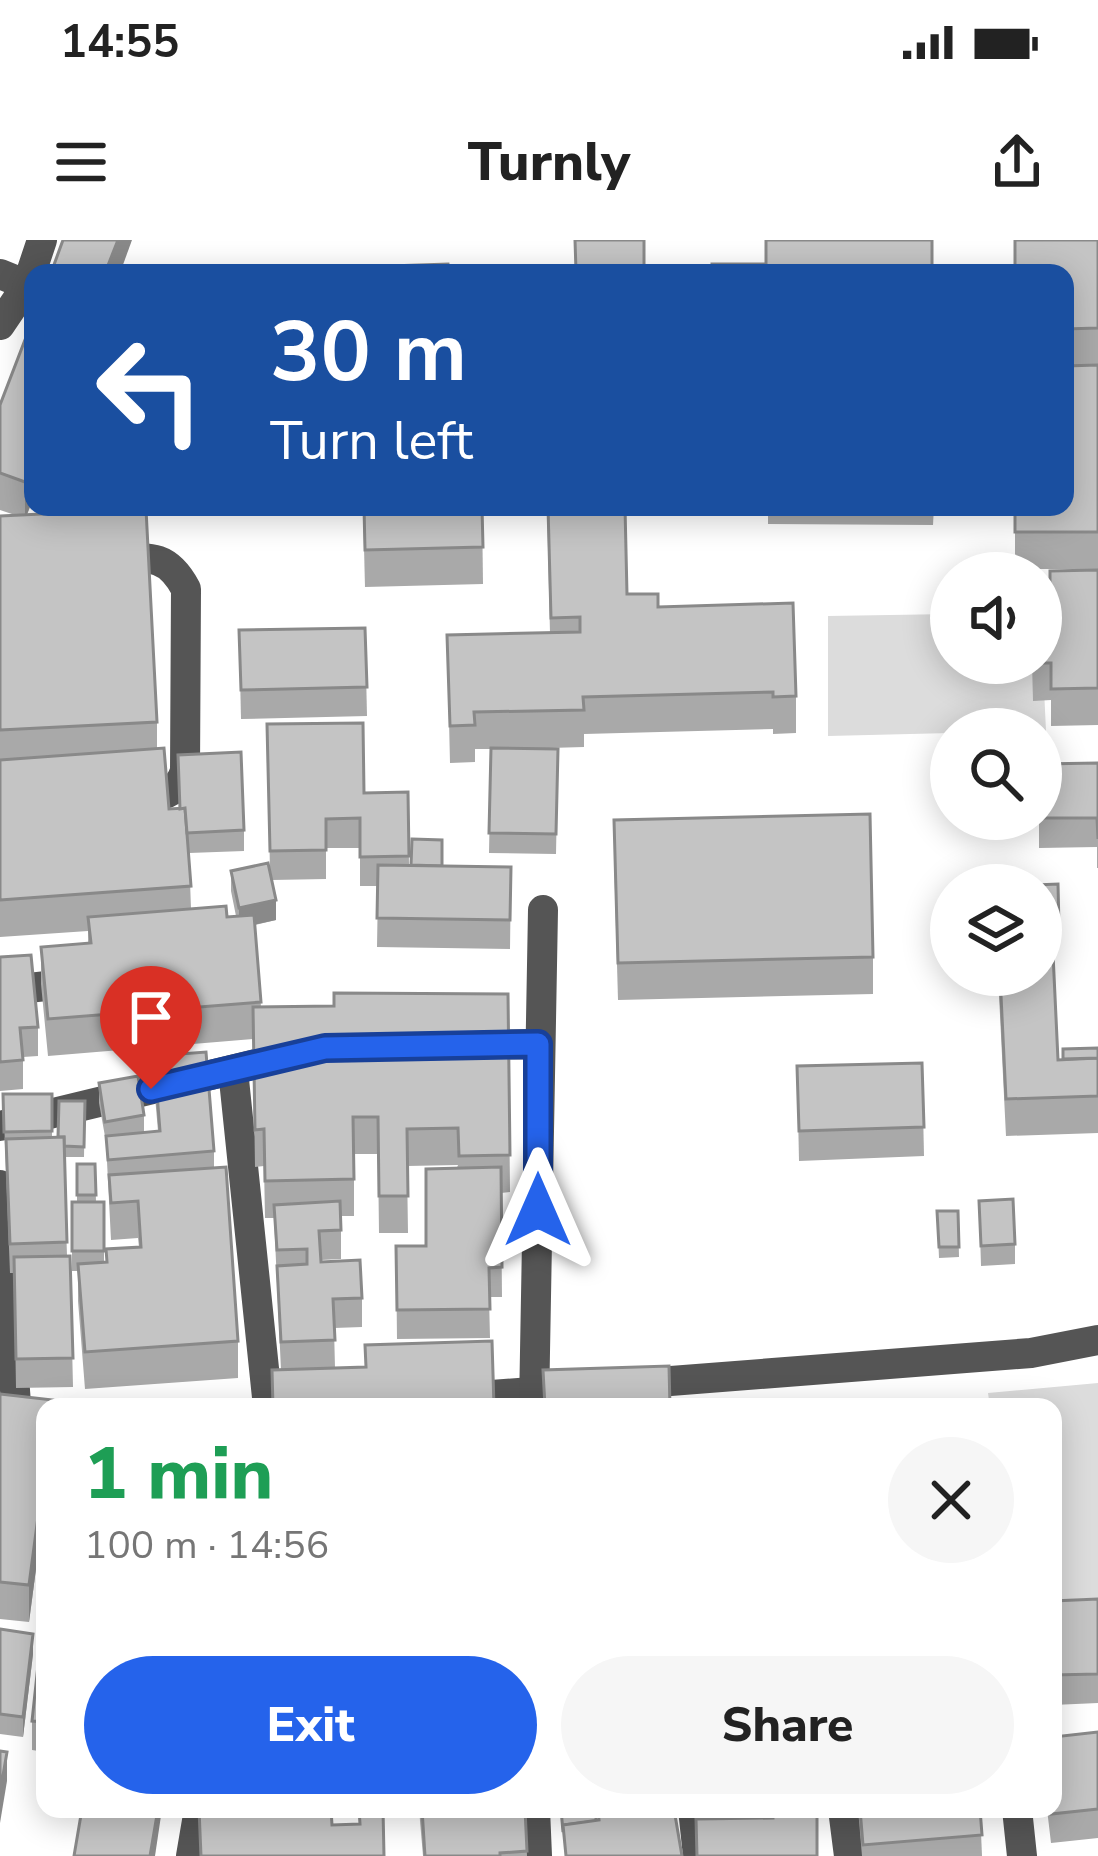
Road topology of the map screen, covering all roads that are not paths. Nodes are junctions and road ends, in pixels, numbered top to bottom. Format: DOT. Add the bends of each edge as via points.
graph roads {
  1 [pos="13,280"];
  2 [pos="0,325"];
  3 [pos="83,562"];
  4 [pos="92,806"];
  5 [pos="543,910"];
  6 [pos="119,976"];
  7 [pos="0,991"];
  8 [pos="538,1044"];
  9 [pos="443,1046"];
  10 [pos="325,1048"];
  11 [pos="233,1070"];
  12 [pos="0,1126"];
  13 [pos="0,1185"];
  14 [pos="1098,1340"];
  15 [pos="267,1398"];
  16 [pos="534,1398"];
  17 [pos="545,1398"];
  18 [pos="21,1437"];
  19 [pos="197,1818"];
  20 [pos="535,1818"];
  21 [pos="694,1818"];
  22 [pos="844,1818"];
  23 [pos="1017,1818"];
  24 [pos="191,1856"];
  25 [pos="537,1856"];
  26 [pos="698,1856"];
  27 [pos="849,1856"];
  28 [pos="1022,1856"];
  1 -- 2 [label="street"];
  3 -- 4 [label="street" via="165,561 186,589 182,783 161,797"];
  5 -- 8 [label="street"];
  6 -- 7 [label="street"];
  8 -- 9 [label="street"];
  8 -- 16 [label="street"];
  10 -- 11 [label="street"];
  11 -- 12 [label="street"];
  11 -- 15 [label="street"];
  13 -- 18 [label="street"];
  14 -- 17 [label="street"];
  19 -- 24 [label="street"];
  20 -- 25 [label="street"];
  21 -- 26 [label="street"];
  22 -- 27 [label="street"];
  23 -- 28 [label="street"];
}
